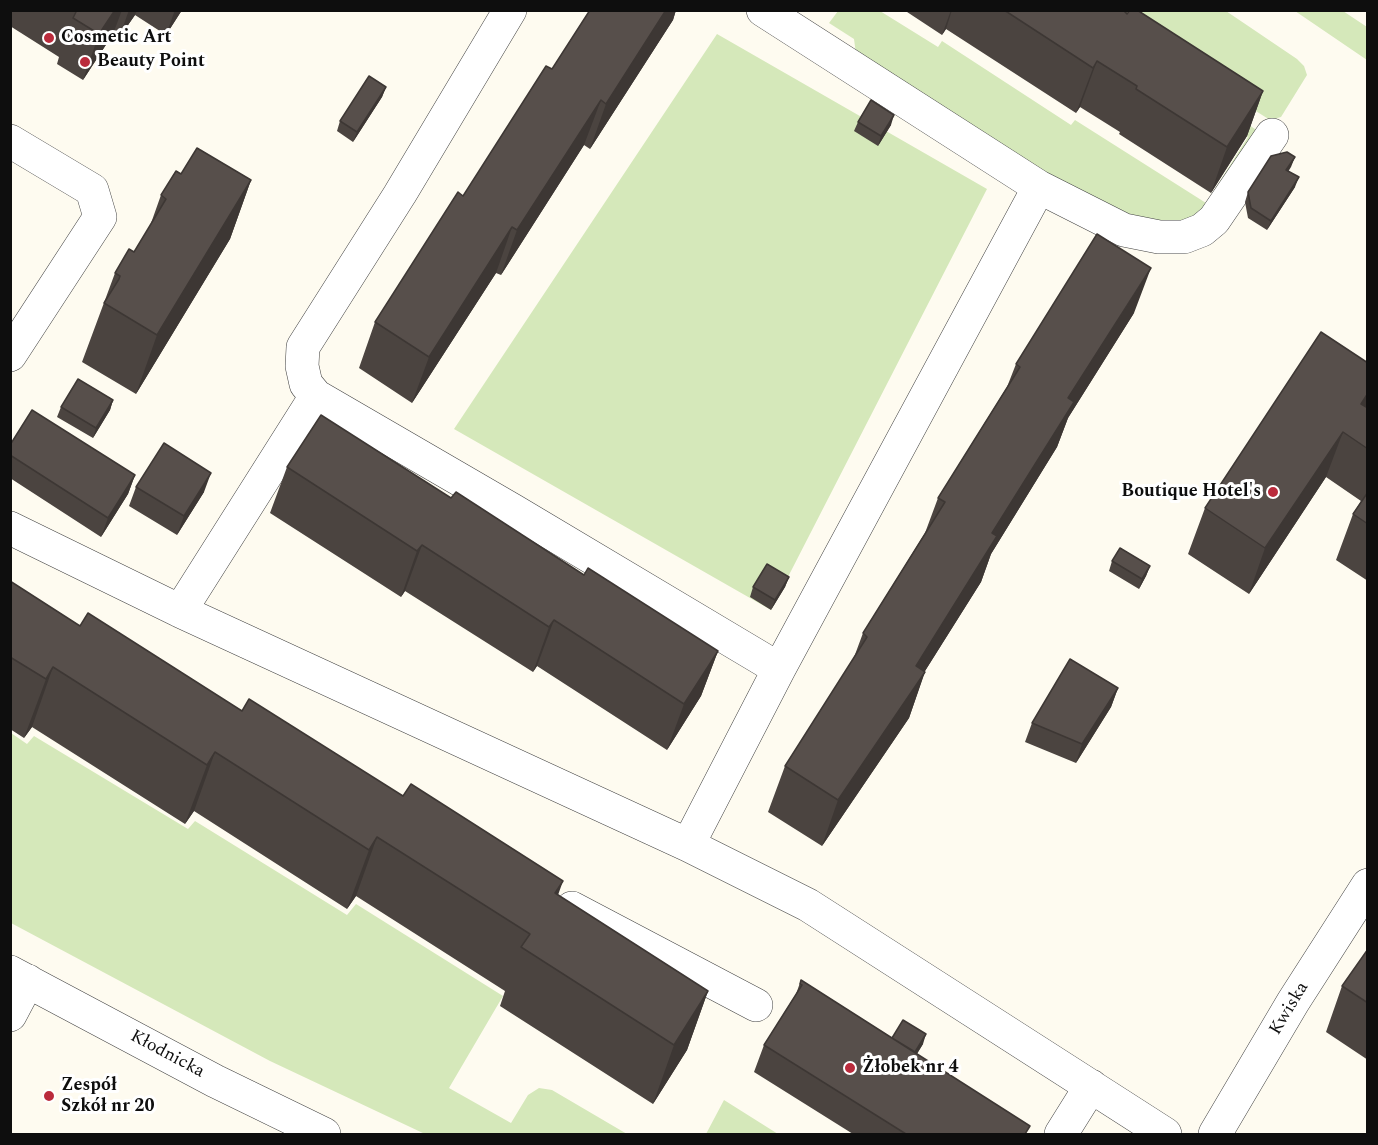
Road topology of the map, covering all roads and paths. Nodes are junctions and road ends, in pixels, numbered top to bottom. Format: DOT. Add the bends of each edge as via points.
graph roads {
  1 [pos="510,10"];
  2 [pos="763,10"];
  3 [pos="1272,135"];
  4 [pos="10,141"];
  5 [pos="1039,187"];
  6 [pos="10,355"];
  7 [pos="316,396"];
  8 [pos="10,528"];
  9 [pos="180,611"];
  10 [pos="779,669"];
  11 [pos="688,845"];
  12 [pos="1368,885"];
  13 [pos="541,893"];
  14 [pos="19,977"];
  15 [pos="756,1005"];
  16 [pos="10,1015"];
  17 [pos="1091,1086"];
  18 [pos="324,1134"];
  19 [pos="1061,1134"];
  20 [pos="1166,1134"];
  21 [pos="1215,1134"];
  1 -- 7 [label="street" via="303,348 306,384"];
  2 -- 5 [label="street"];
  3 -- 5 [label="street" via="1214,220 1184,237 1124,230"];
  4 -- 6 [label="street" via="92,190 100,217"];
  5 -- 10 [label="street"];
  7 -- 9 [label="street"];
  7 -- 10 [label="street"];
  8 -- 9 [label="street"];
  9 -- 11 [label="street"];
  10 -- 11 [label="street"];
  11 -- 17 [label="street" via="808,905"];
  12 -- 21 [label="street, Kwiska"];
  13 -- 15 [label="street"];
  14 -- 16 [label="street"];
  14 -- 18 [label="street, Kłodnicka"];
  17 -- 19 [label="street"];
  17 -- 20 [label="street"];
}
